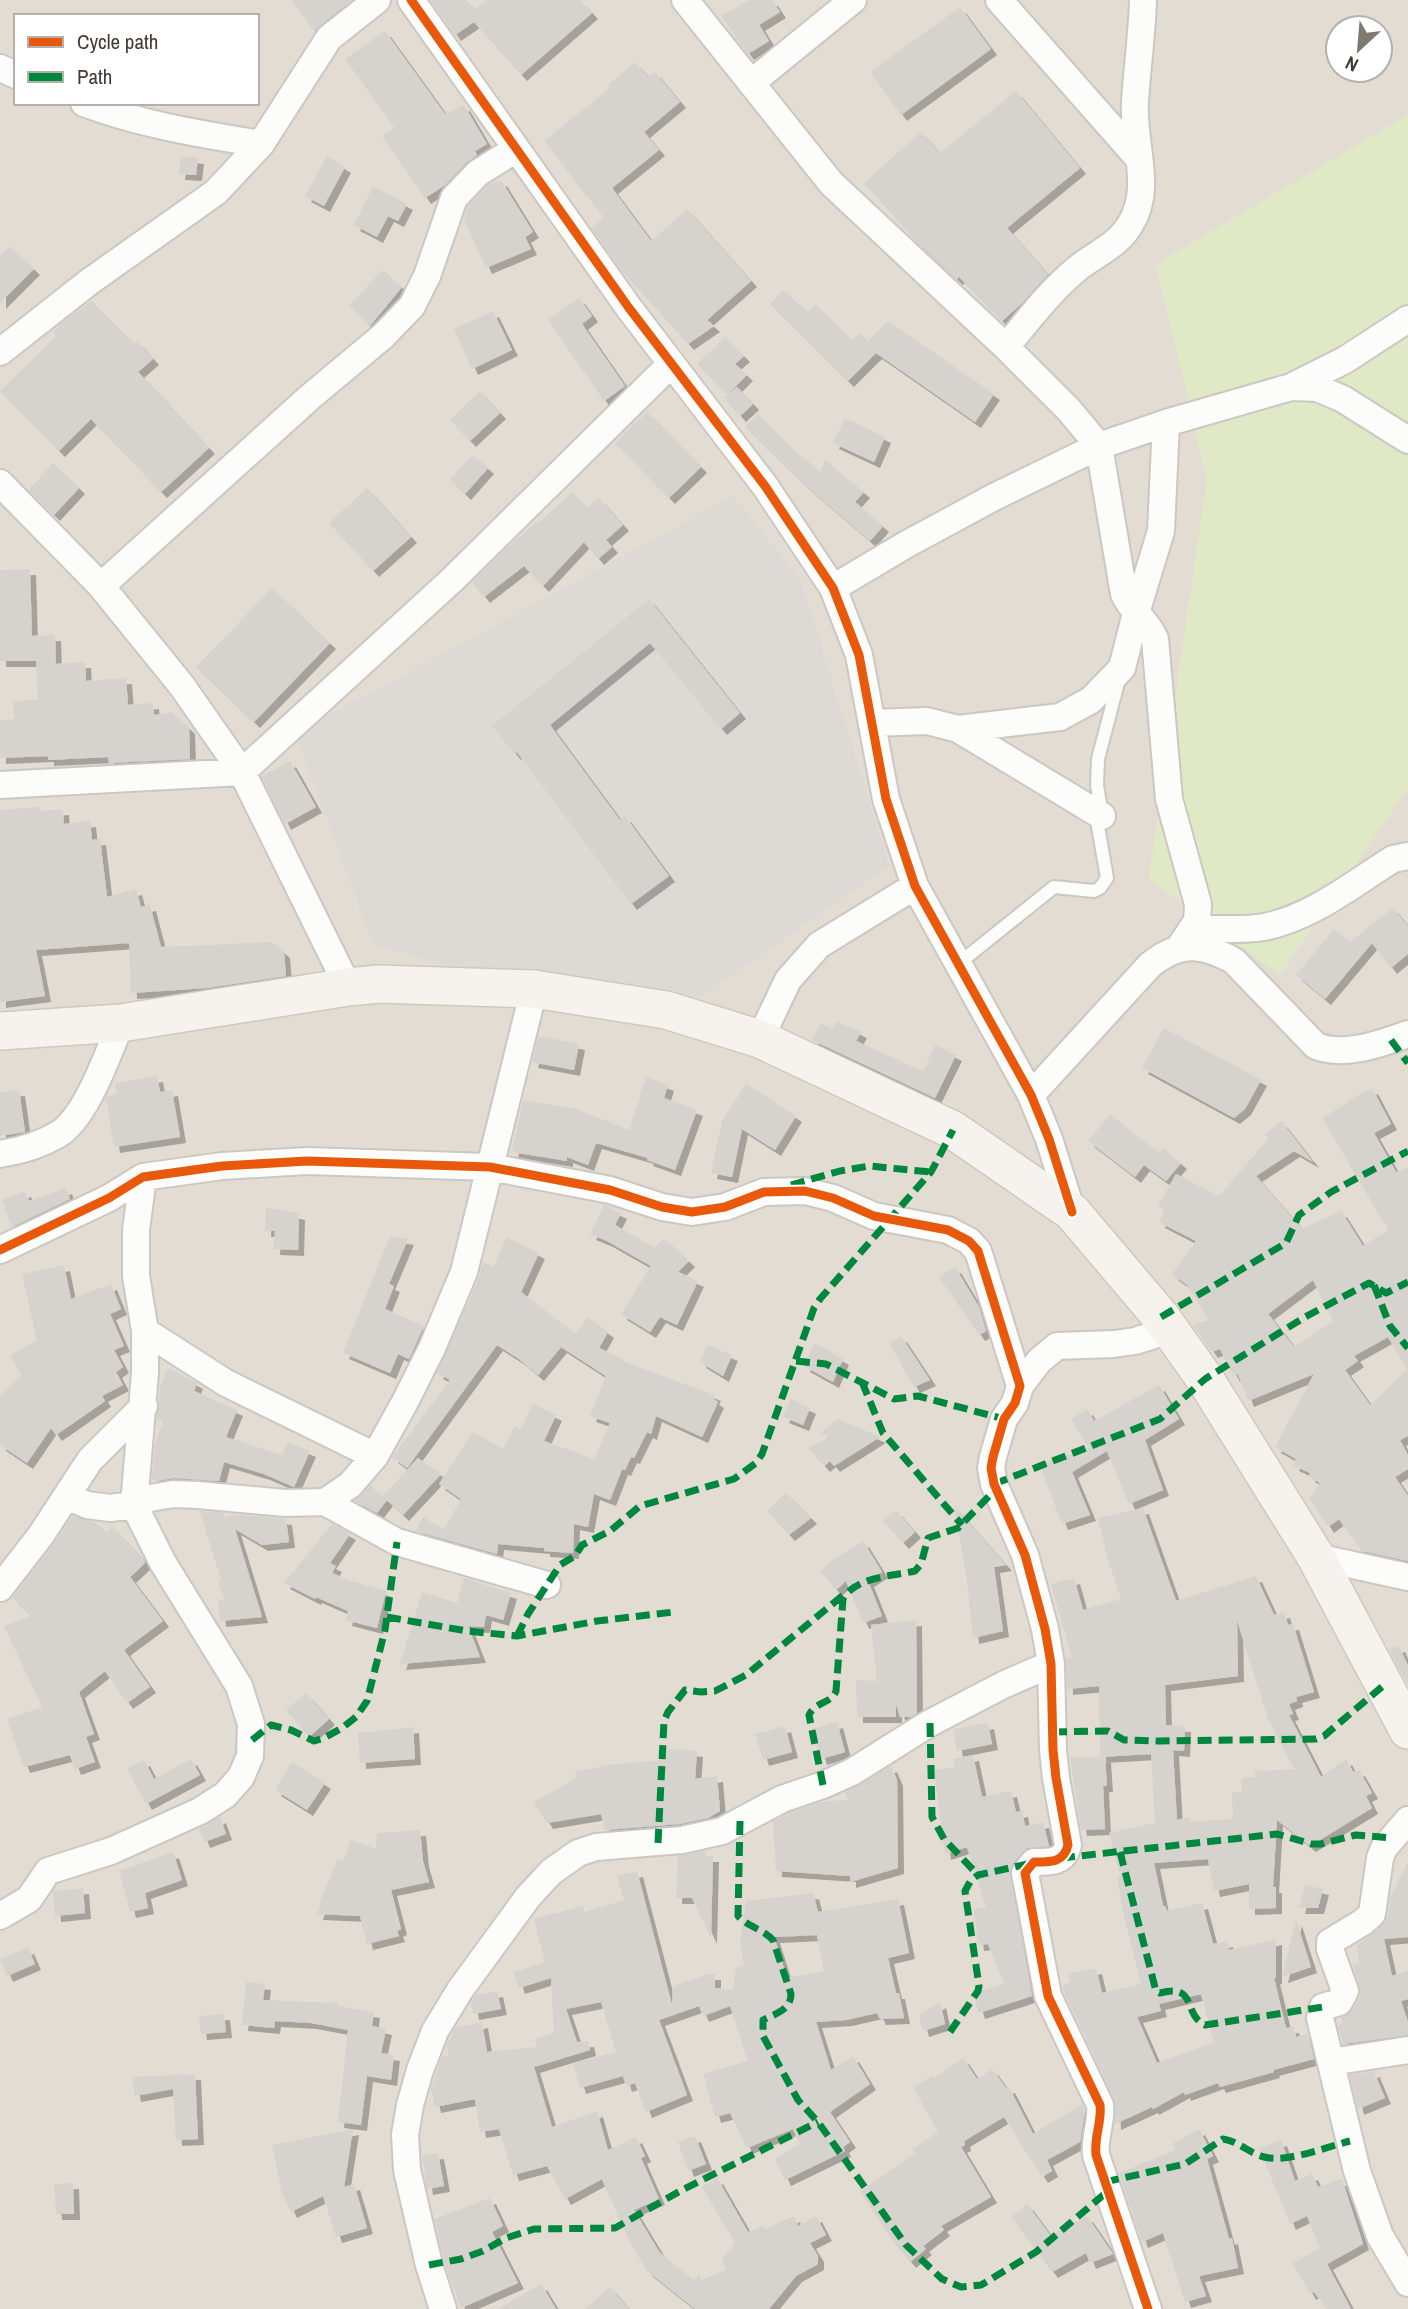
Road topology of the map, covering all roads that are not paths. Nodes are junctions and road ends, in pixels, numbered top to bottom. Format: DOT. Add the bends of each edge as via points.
graph roads {
  1 [pos="377,0"];
  2 [pos="411,0"];
  3 [pos="685,0"];
  4 [pos="853,0"];
  5 [pos="999,0"];
  6 [pos="1143,0"];
  7 [pos="751,83"];
  8 [pos="89,105"];
  9 [pos="261,144"];
  10 [pos="516,149"];
  11 [pos="1139,159"];
  12 [pos="1408,318"];
  13 [pos="1006,347"];
  14 [pos="0,352"];
  15 [pos="671,364"];
  16 [pos="1291,387"];
  17 [pos="1166,423"];
  18 [pos="1408,440"];
  19 [pos="1099,446"];
  20 [pos="0,483"];
  21 [pos="101,586"];
  22 [pos="833,589"];
  23 [pos="1136,613"];
  24 [pos="1122,668"];
  25 [pos="872,723"];
  26 [pos="958,729"];
  27 [pos="242,772"];
  28 [pos="0,785"];
  29 [pos="1102,816"];
  30 [pos="1408,856"];
  31 [pos="915,886"];
  32 [pos="1186,938"];
  33 [pos="958,964"];
  34 [pos="348,987"];
  35 [pos="534,989"];
  36 [pos="121,1023"];
  37 [pos="0,1031"];
  38 [pos="1408,1034"];
  39 [pos="760,1039"];
  40 [pos="1031,1096"];
  41 [pos="0,1154"];
  42 [pos="490,1167"];
  43 [pos="144,1177"];
  44 [pos="1072,1212"];
  45 [pos="0,1250"];
  46 [pos="1170,1330"];
  47 [pos="145,1331"];
  48 [pos="1020,1386"];
  49 [pos="144,1406"];
  50 [pos="375,1456"];
  51 [pos="67,1496"];
  52 [pos="325,1502"];
  53 [pos="134,1505"];
  54 [pos="1316,1557"];
  55 [pos="1408,1577"];
  56 [pos="547,1585"];
  57 [pos="0,1588"];
  58 [pos="1051,1664"];
  59 [pos="1408,1730"];
  60 [pos="1408,1820"];
  61 [pos="0,1916"];
  62 [pos="1408,2050"];
  63 [pos="1331,2062"];
  64 [pos="1408,2283"];
  65 [pos="443,2309"];
  66 [pos="1148,2309"];
  1 -- 9 [label="street" via="330,38"];
  2 -- 10 [label="street"];
  3 -- 7 [label="street"];
  4 -- 7 [label="street"];
  5 -- 11 [label="street"];
  6 -- 11 [label="street" via="1135,104"];
  7 -- 13 [label="street" via="831,183"];
  8 -- 9 [label="street" via="175,130"];
  9 -- 14 [label="street" via="216,192"];
  10 -- 15 [label="street"];
  10 -- 21 [label="street" via="478,173 454,198 412,306"];
  11 -- 13 [label="street" via="1142,197 1132,223 1118,241 1048,295"];
  12 -- 16 [label="street" via="1345,360"];
  13 -- 19 [label="street"];
  15 -- 22 [label="street" via="765,486"];
  15 -- 27 [label="street" via="452,580"];
  16 -- 17 [label="street"];
  16 -- 18 [label="street" via="1317,388 1343,399"];
  17 -- 19 [label="street"];
  17 -- 23 [label="street" via="1163,522"];
  19 -- 22 [label="street" via="994,497"];
  19 -- 23 [label="street" via="1124,594"];
  20 -- 21 [label="street"];
  21 -- 27 [label="street" via="182,686"];
  22 -- 25 [label="street" via="859,655"];
  23 -- 24 [label="street"];
  23 -- 32 [label="street" via="1155,639 1169,799 1198,904 1199,914"];
  24 -- 26 [label="street" via="1091,700 1060,717"];
  24 -- 29 [label="lane" via="1098,759"];
  25 -- 26 [label="street" via="927,721"];
  25 -- 31 [label="street" via="886,799"];
  26 -- 29 [label="street"];
  27 -- 28 [label="street"];
  27 -- 34 [label="street"];
  29 -- 33 [label="lane" via="1097,815 1107,878 1100,888 1054,887"];
  30 -- 32 [label="street" via="1393,859 1315,908 1285,921"];
  31 -- 33 [label="street"];
  31 -- 39 [label="street" via="819,945 788,980"];
  32 -- 38 [label="street" via="1234,961 1316,1046 1337,1052"];
  32 -- 40 [label="street" via="1150,965"];
  33 -- 40 [label="street"];
  34 -- 35 [label="street"];
  34 -- 36 [label="street"];
  35 -- 39 [label="street" via="666,1010"];
  35 -- 42 [label="street"];
  36 -- 37 [label="street"];
  36 -- 41 [label="street" via="87,1103 59,1135"];
  39 -- 44 [label="street" via="953,1130"];
  40 -- 44 [label="street"];
  42 -- 43 [label="street" via="307,1161"];
  42 -- 48 [label="street" via="610,1190 692,1212 725,1207 764,1192 805,1191 874,1216 959,1234 978,1251"];
  42 -- 50 [label="street" via="464,1272 432,1348"];
  43 -- 45 [label="street"];
  43 -- 47 [label="street" via="136,1230 136,1276"];
  44 -- 46 [label="street"];
  46 -- 48 [label="street" via="1114,1344 1057,1346"];
  46 -- 54 [label="street"];
  47 -- 49 [label="street"];
  47 -- 50 [label="street" via="226,1383"];
  48 -- 58 [label="street" via="993,1457 993,1480 1025,1555"];
  49 -- 51 [label="street" via="90,1460"];
  49 -- 53 [label="street"];
  50 -- 52 [label="street" via="350,1485"];
  51 -- 53 [label="street" via="110,1508"];
  51 -- 57 [label="street"];
  52 -- 53 [label="street" via="173,1494"];
  52 -- 56 [label="street" via="397,1542"];
  53 -- 61 [label="street" via="163,1563 239,1686 251,1724 250,1756 241,1777 225,1795 201,1811 111,1851 48,1871 29,1899"];
  54 -- 55 [label="street"];
  54 -- 59 [label="street"];
  58 -- 65 [label="street" via="930,1723 852,1772 782,1799 722,1831 682,1840 596,1847 551,1872 473,1972 435,2031 410,2105 405,2135 407,2170"];
  58 -- 66 [label="street" via="1054,1750 1068,1845 1061,1858 1034,1862 1025,1873 1048,1996 1100,2105 1096,2155"];
  60 -- 63 [label="street" via="1380,1858 1373,1914 1330,1942 1345,1992 1339,2002 1323,2007 1321,2013"];
  62 -- 63 [label="street"];
  63 -- 64 [label="street" via="1370,2210"];
}
